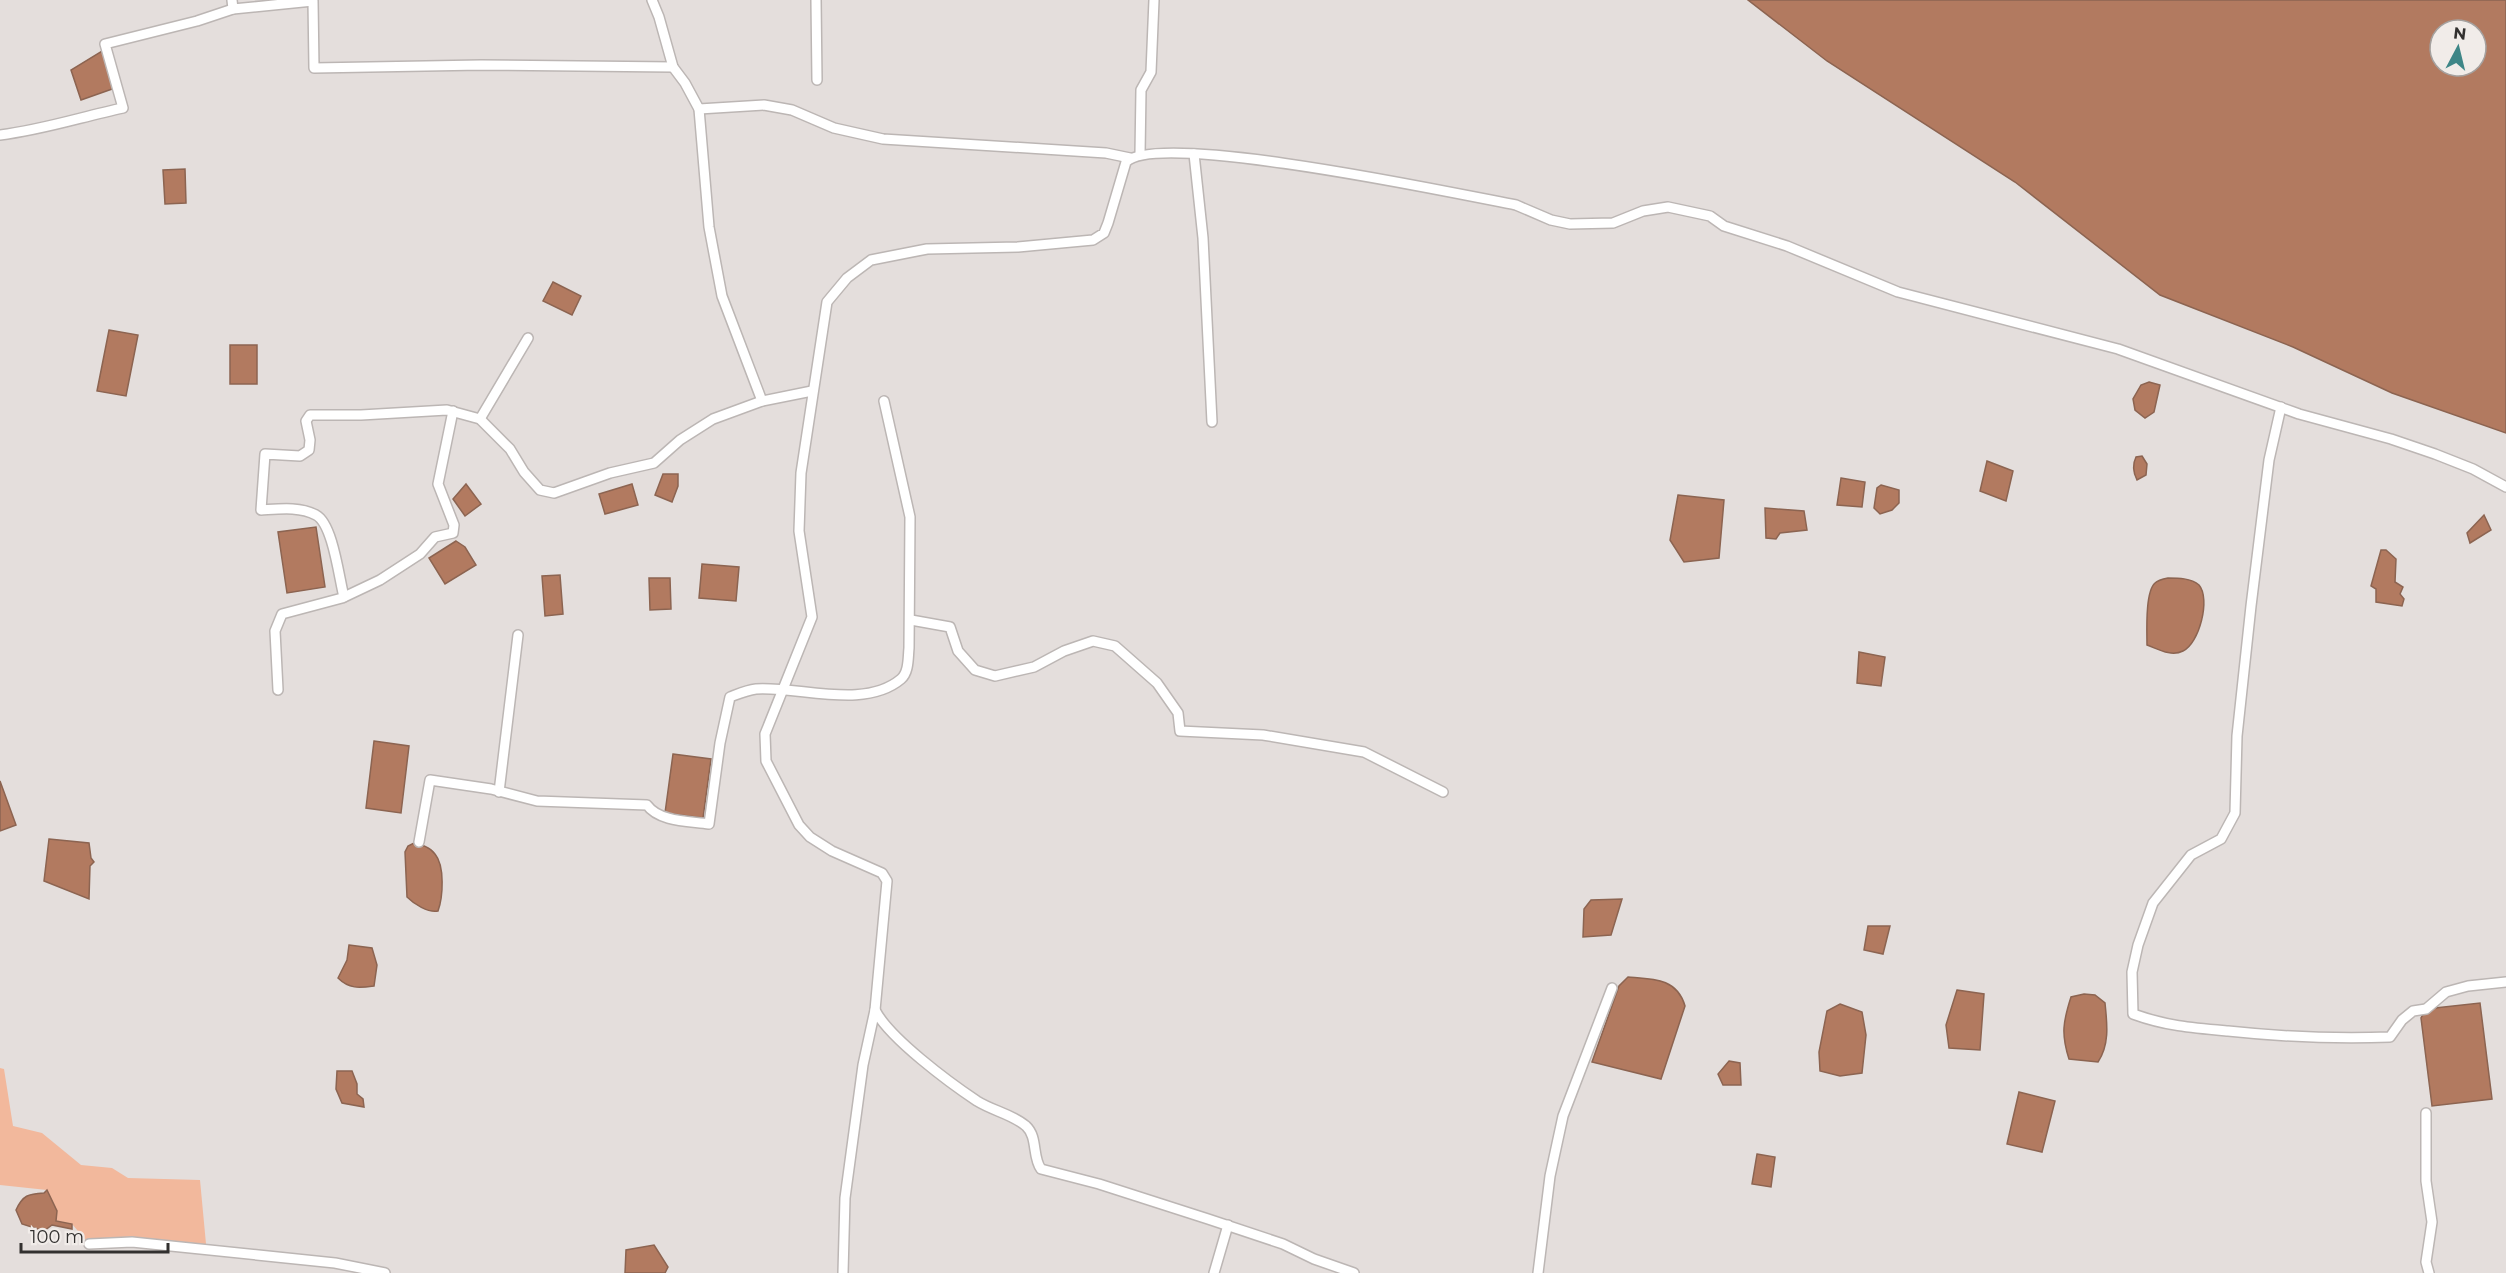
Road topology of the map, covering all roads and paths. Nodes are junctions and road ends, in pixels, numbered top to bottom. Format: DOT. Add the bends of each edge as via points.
graph roads {
  1 [pos="652,0"];
  2 [pos="816,0"];
  3 [pos="1154,0"];
  4 [pos="233,4"];
  5 [pos="673,67"];
  6 [pos="817,80"];
  7 [pos="699,109"];
  8 [pos="0,135"];
  9 [pos="1140,154"];
  10 [pos="1194,154"];
  11 [pos="1130,158"];
  12 [pos="528,338"];
  13 [pos="813,391"];
  14 [pos="762,401"];
  15 [pos="884,401"];
  16 [pos="2281,407"];
  17 [pos="453,411"];
  18 [pos="480,419"];
  19 [pos="1212,422"];
  20 [pos="2506,487"];
  21 [pos="344,597"];
  22 [pos="911,620"];
  23 [pos="518,635"];
  24 [pos="278,690"];
  25 [pos="783,690"];
  26 [pos="499,792"];
  27 [pos="1443,792"];
  28 [pos="419,842"];
  29 [pos="2506,982"];
  30 [pos="1612,988"];
  31 [pos="875,1010"];
  32 [pos="2426,1113"];
  33 [pos="1228,1226"];
  34 [pos="90,1244"];
  35 [pos="385,1273"];
  36 [pos="843,1273"];
  37 [pos="1214,1273"];
  38 [pos="1354,1273"];
  39 [pos="1538,1273"];
  40 [pos="2428,1273"];
  1 -- 5 [label="street"];
  2 -- 6 [label="street"];
  3 -- 9 [label="street" via="1151,72 1141,90"];
  4 -- 5 [label="street" via="313,1 314,68"];
  4 -- 8 [label="street" via="197,21 105,44 123,108"];
  5 -- 7 [label="street"];
  7 -- 11 [label="street" via="764,105 883,139 1106,153"];
  7 -- 14 [label="street" via="709,227 722,296"];
  9 -- 10 [label="street"];
  9 -- 11 [label="street"];
  10 -- 16 [label="street" via="1258,159 1516,205 1570,224 1613,223 1643,211 1668,207 1710,216 1724,226 1787,246 1898,292 2118,349"];
  10 -- 19 [label="street" via="1203,238"];
  11 -- 13 [label="street" via="1104,233 1093,240 927,249 871,260 847,278 827,302"];
  12 -- 18 [label="street"];
  13 -- 14 [label="street"];
  13 -- 25 [label="street" via="801,473 799,531 812,616"];
  14 -- 18 [label="street" via="713,419 654,463 610,473 554,493 540,490 510,449"];
  15 -- 22 [label="street" via="910,517"];
  16 -- 20 [label="street" via="2436,454"];
  16 -- 29 [label="street" via="2269,460 2251,606 2237,736 2235,813 2221,839 2191,855 2154,903 2132,972 2133,1014 2162,1024 2240,1032 2327,1039 2390,1037 2413,1011 2426,1009 2446,992"];
  17 -- 18 [label="street"];
  17 -- 21 [label="street" via="438,484 454,525 453,533 435,537 404,565"];
  17 -- 21 [label="street" via="310,415 306,421 309,450 300,456 265,454 261,510 298,509 317,515 324,522"];
  21 -- 24 [label="street" via="282,614 275,631"];
  22 -- 25 [label="street" via="907,670 902,678 850,696"];
  22 -- 27 [label="street" via="950,627 958,651 975,670 995,676 1034,667 1093,641 1115,646 1157,683 1178,713 1180,731 1263,735 1364,752"];
  23 -- 26 [label="street"];
  25 -- 26 [label="street" via="755,689 730,697 709,824 667,817 652,812 648,805 537,801"];
  25 -- 31 [label="street" via="765,734 766,760 799,825 820,844 882,873 887,881"];
  26 -- 28 [label="street" via="430,780"];
  30 -- 39 [label="street" via="1563,1116 1550,1176"];
  31 -- 33 [label="street" via="882,1024 928,1064 979,1102 1028,1128 1041,1169"];
  31 -- 36 [label="street" via="863,1065 845,1198"];
  32 -- 40 [label="street" via="2426,1181 2432,1222"];
  33 -- 37 [label="street"];
  33 -- 38 [label="street"];
  34 -- 35 [label="street" via="132,1242 335,1263"];
}
